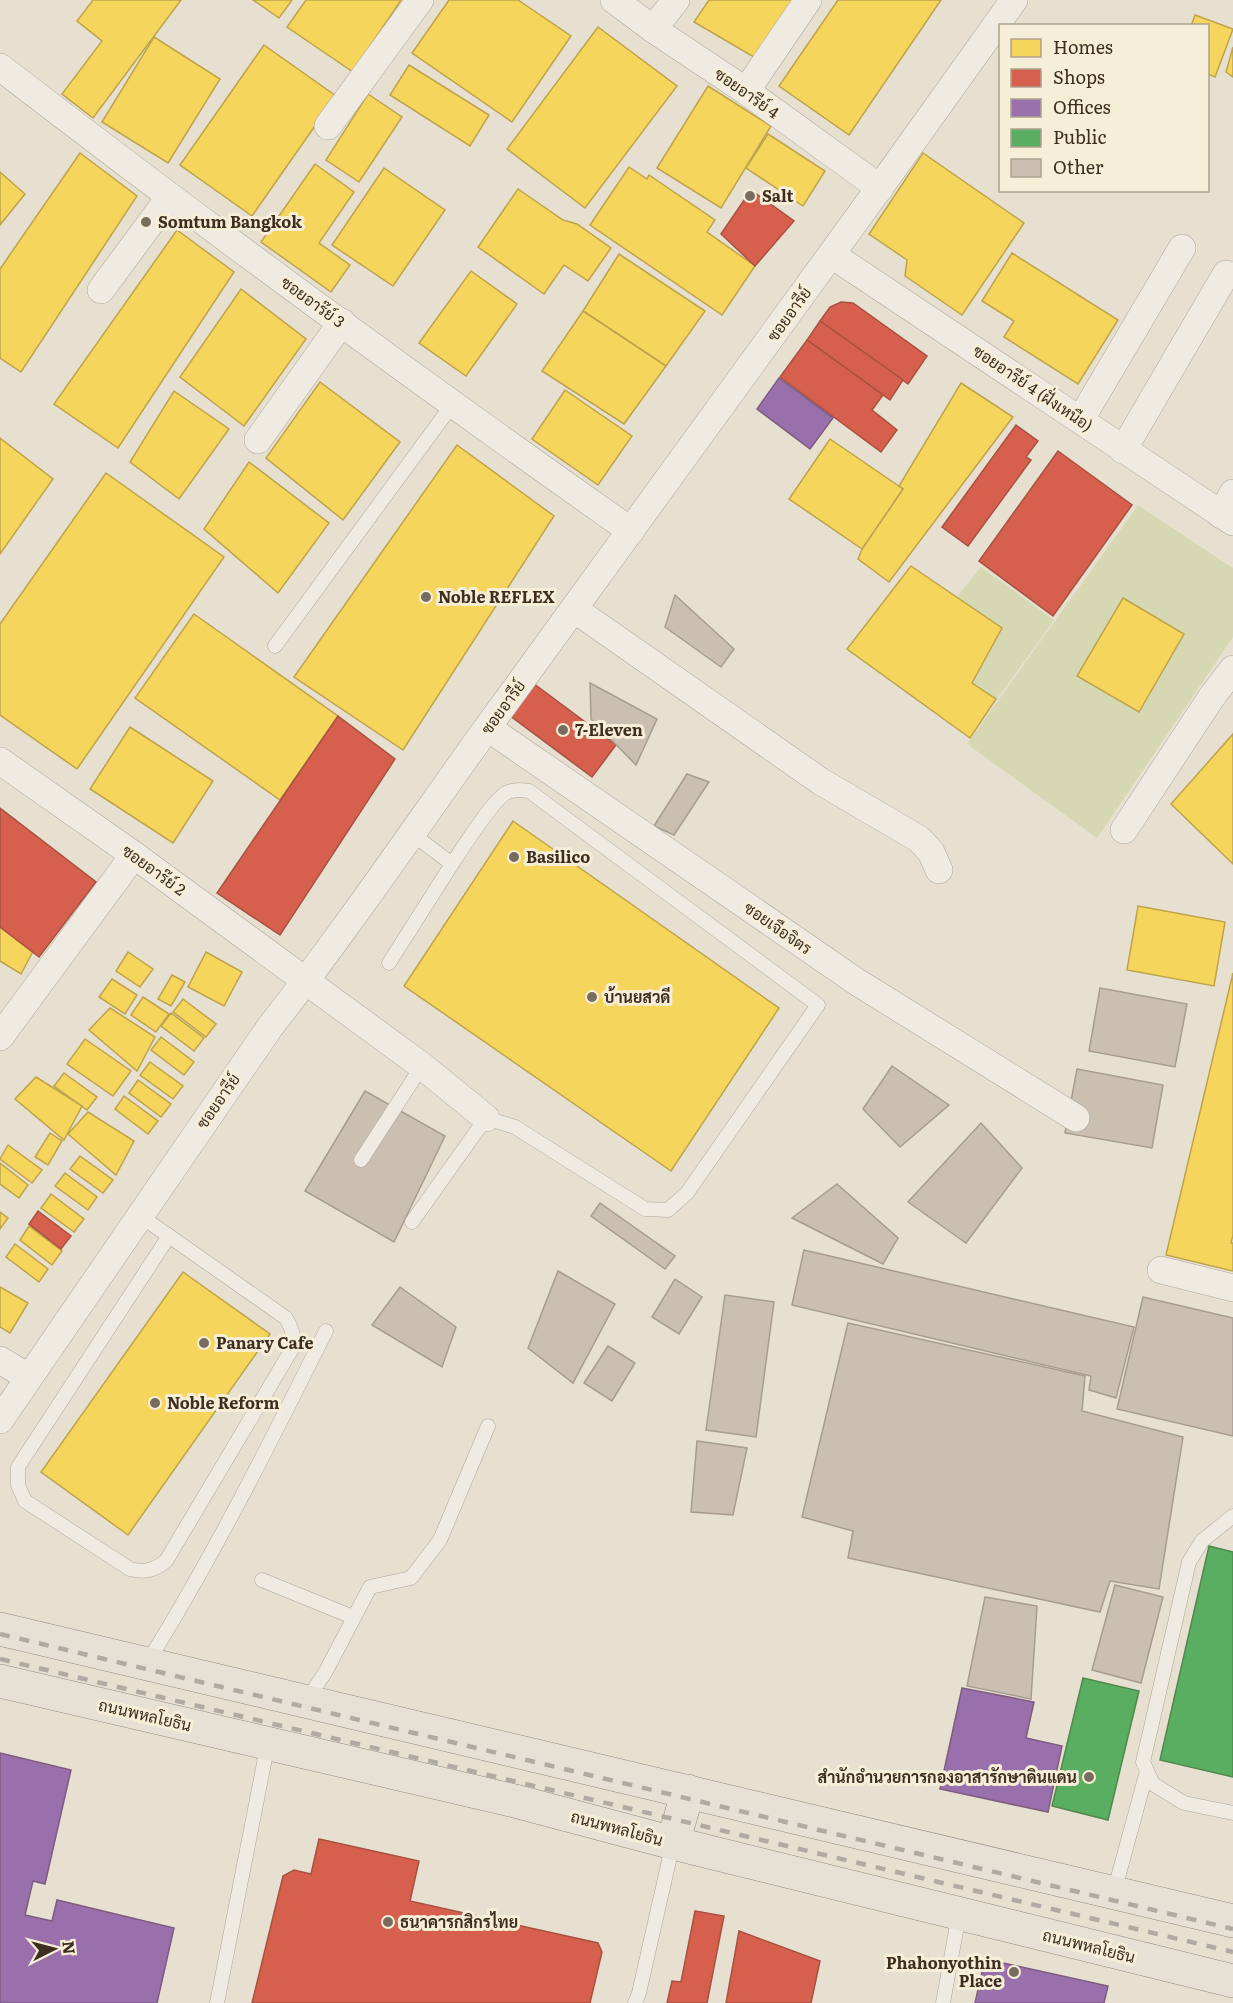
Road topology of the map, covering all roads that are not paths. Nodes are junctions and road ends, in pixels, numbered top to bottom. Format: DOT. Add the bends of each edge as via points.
graph roads {
  1 [pos="420,0"];
  2 [pos="614,0"];
  3 [pos="676,0"];
  4 [pos="808,0"];
  5 [pos="1014,0"];
  6 [pos="653,29"];
  7 [pos="0,67"];
  8 [pos="746,91"];
  9 [pos="328,126"];
  10 [pos="880,188"];
  11 [pos="169,198"];
  12 [pos="1182,248"];
  13 [pos="832,255"];
  14 [pos="1226,274"];
  15 [pos="101,290"];
  16 [pos="342,322"];
  17 [pos="452,405"];
  18 [pos="1081,419"];
  19 [pos="258,440"];
  20 [pos="1123,450"];
  21 [pos="1229,510"];
  22 [pos="631,531"];
  23 [pos="574,609"];
  24 [pos="274,646"];
  25 [pos="1233,669"];
  26 [pos="488,728"];
  27 [pos="0,761"];
  28 [pos="1125,830"];
  29 [pos="411,833"];
  30 [pos="134,855"];
  31 [pos="452,864"];
  32 [pos="939,870"];
  33 [pos="389,963"];
  34 [pos="305,982"];
  35 [pos="0,1037"];
  36 [pos="422,1066"];
  37 [pos="486,1118"];
  38 [pos="1076,1118"];
  39 [pos="361,1160"];
  40 [pos="139,1215"];
  41 [pos="412,1222"];
  42 [pos="169,1236"];
  43 [pos="1161,1270"];
  44 [pos="1233,1288"];
  45 [pos="326,1331"];
  46 [pos="0,1360"];
  47 [pos="28,1377"];
  48 [pos="0,1420"];
  49 [pos="488,1426"];
  50 [pos="1233,1516"];
  51 [pos="262,1580"];
  52 [pos="353,1617"];
  53 [pos="0,1629"];
  54 [pos="147,1663"];
  55 [pos="0,1681"];
  56 [pos="307,1700"];
  57 [pos="268,1743"];
  58 [pos="1147,1771"];
  59 [pos="688,1791"];
  60 [pos="1233,1813"];
  61 [pos="673,1843"];
  62 [pos="1114,1892"];
  63 [pos="959,1912"];
  64 [pos="1233,1921"];
  65 [pos="1233,1981"];
  66 [pos="217,2003"];
  67 [pos="635,2003"];
  68 [pos="943,2003"];
  1 -- 9 [label="street"];
  2 -- 6 [label="street, ซอยอารีย์ 4"];
  3 -- 6 [label="street"];
  4 -- 8 [label="street"];
  5 -- 10 [label="street, ซอยอารีย์"];
  6 -- 8 [label="street, ซอยอารีย์ 4"];
  7 -- 11 [label="street, ซอยอาร๊ย์ 3"];
  8 -- 10 [label="street, ซอยอารีย์ 4"];
  10 -- 13 [label="street, ซอยอารีย์"];
  11 -- 15 [label="street"];
  11 -- 16 [label="street, ซอยอาร๊ย์ 3"];
  12 -- 18 [label="street"];
  13 -- 18 [label="street, ซอยอารีย์ 4 (ฝั่งเหนือ)"];
  13 -- 22 [label="street, ซอยอารีย์"];
  14 -- 20 [label="street"];
  16 -- 17 [label="street, ซอยอาร๊ย์ 3"];
  16 -- 19 [label="street"];
  17 -- 22 [label="street, ซอยอาร๊ย์ 3"];
  17 -- 24 [label="lane"];
  18 -- 20 [label="street, ซอยอารีย์ 4 (ฝั่งเหนือ)"];
  20 -- 21 [label="street, ซอยอารีย์ 4 (ฝั่งเหนือ)"];
  22 -- 23 [label="street, ซอยอารีย์"];
  23 -- 26 [label="street, ซอยอารีย์"];
  23 -- 32 [label="street" via="820,781 919,838"];
  25 -- 28 [label="street"];
  26 -- 29 [label="street, ซอยอารีย์"];
  26 -- 38 [label="street, ซอยเจือจิตร" via="857,982"];
  27 -- 30 [label="street, ซอยอาร๊ย์ 2"];
  29 -- 31 [label="lane"];
  29 -- 34 [label="street, ซอยอารีย์"];
  30 -- 34 [label="street, ซอยอาร๊ย์ 2"];
  30 -- 35 [label="street"];
  31 -- 33 [label="lane"];
  31 -- 37 [label="lane" via="504,794 529,791 818,1005 687,1193 668,1210 645,1209 515,1127"];
  34 -- 36 [label="street, ซอยอาร๊ย์ 2"];
  34 -- 40 [label="street, ซอยอารีย์"];
  36 -- 37 [label="street, ซอยอาร๊ย์ 2"];
  36 -- 39 [label="lane"];
  37 -- 41 [label="lane"];
  40 -- 42 [label="lane"];
  40 -- 47 [label="street, ซอยอารีย์"];
  42 -- 42 [label="lane" via="286,1318 294,1342 166,1561 148,1571 139,1571 130,1569 25,1501 18,1485 18,1467"];
  43 -- 44 [label="street"];
  45 -- 54 [label="lane" via="264,1454"];
  46 -- 47 [label="street"];
  47 -- 48 [label="street, ซอยอารีย์"];
  49 -- 52 [label="lane" via="440,1540 411,1578 370,1587"];
  50 -- 58 [label="lane" via="1202,1541 1189,1562 1143,1762"];
  51 -- 52 [label="lane"];
  52 -- 56 [label="lane"];
  53 -- 54 [label="main road"];
  54 -- 56 [label="main road"];
  55 -- 57 [label="main road, ถนนพหลโยธิน"];
  56 -- 59 [label="main road"];
  57 -- 61 [label="main road, ถนนพหลโยธิน"];
  57 -- 66 [label="lane"];
  58 -- 60 [label="lane" via="1153,1784 1184,1803"];
  58 -- 62 [label="lane"];
  59 -- 61 [label="main road"];
  59 -- 62 [label="main road"];
  61 -- 63 [label="main road, ถนนพหลโยธิน"];
  61 -- 67 [label="lane"];
  62 -- 64 [label="main road"];
  63 -- 65 [label="main road, ถนนพหลโยธิน"];
  63 -- 68 [label="lane"];
}
